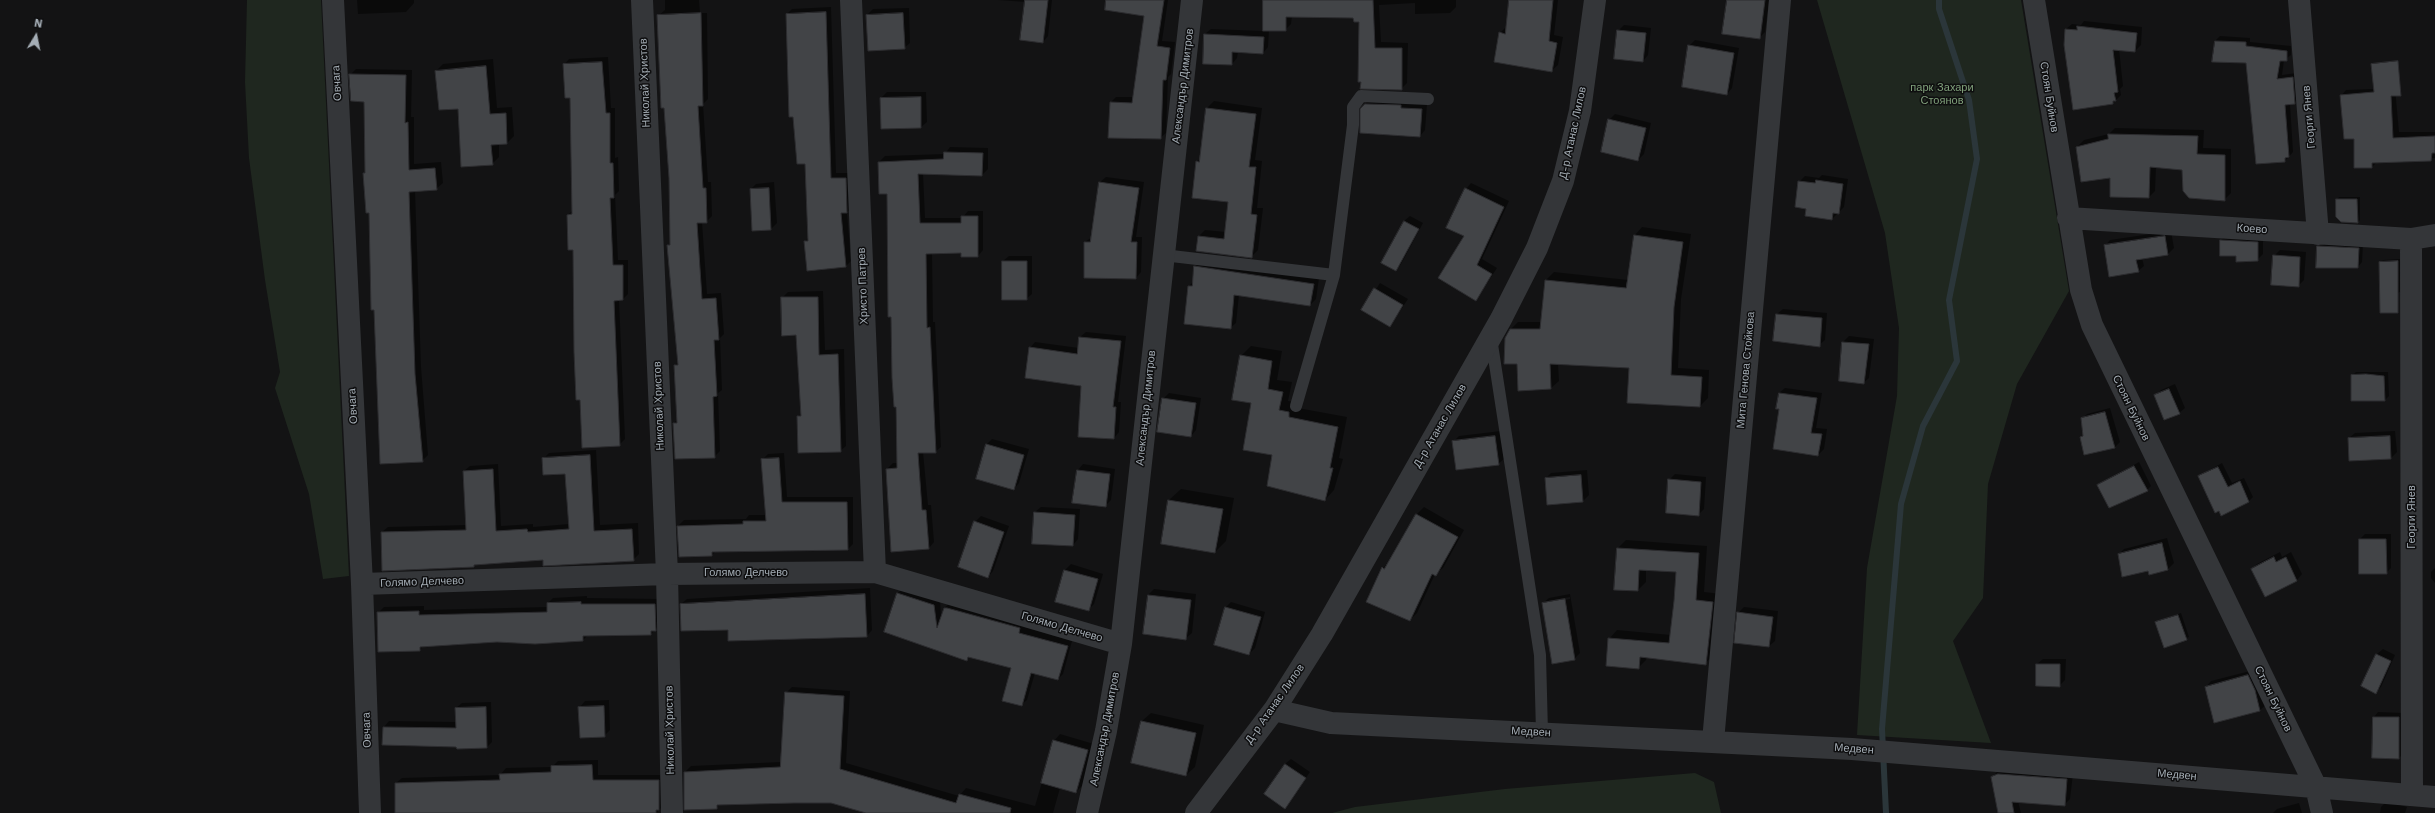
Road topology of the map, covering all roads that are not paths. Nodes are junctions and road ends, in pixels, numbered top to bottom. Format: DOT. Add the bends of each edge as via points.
graph roads {
  1 [pos="333,0"];
  2 [pos="642,0"];
  3 [pos="851,0"];
  4 [pos="1192,0"];
  5 [pos="1595,0"];
  6 [pos="1780,0"];
  7 [pos="2034,0"];
  8 [pos="2299,0"];
  9 [pos="1428,99"];
  10 [pos="2068,218"];
  11 [pos="2318,234"];
  12 [pos="2435,236"];
  13 [pos="2412,239"];
  14 [pos="1163,255"];
  15 [pos="1334,275"];
  16 [pos="1491,337"];
  17 [pos="1296,406"];
  18 [pos="875,572"];
  19 [pos="666,574"];
  20 [pos="362,584"];
  21 [pos="1120,644"];
  22 [pos="1274,710"];
  23 [pos="1542,733"];
  24 [pos="1713,741"];
  25 [pos="2316,787"];
  26 [pos="2412,795"];
  27 [pos="2435,797"];
  28 [pos="370,813"];
  29 [pos="672,813"];
  30 [pos="1087,813"];
  31 [pos="1196,813"];
  32 [pos="2322,813"];
  1 -- 20 [label="street, Овчага"];
  2 -- 19 [label="street, Николай Христов"];
  3 -- 18 [label="street, Христо Патрев"];
  4 -- 14 [label="street, Александър Димитров"];
  5 -- 16 [label="street, Д-р Атанас Лилов" via="1580,111 1563,181 1537,248"];
  6 -- 24 [label="street, Мита Генова Стойкова"];
  7 -- 10 [label="street, Стоян Буйнов"];
  8 -- 11 [label="street, Георги Янев"];
  9 -- 15 [label="lane" via="1361,96 1353,107 1353,125"];
  10 -- 11 [label="street, Коево"];
  10 -- 25 [label="street, Стоян Буйнов" via="2081,290 2092,325"];
  11 -- 13 [label="street, Коево"];
  12 -- 13 [label="street, Коево"];
  13 -- 26 [label="street, Георги Янев"];
  14 -- 15 [label="lane"];
  14 -- 21 [label="street, Александър Димитров"];
  15 -- 17 [label="lane"];
  16 -- 22 [label="street, Д-р Атанас Лилов" via="1322,634"];
  16 -- 23 [label="lane" via="1540,655"];
  18 -- 19 [label="street, Голямо Делчево"];
  18 -- 21 [label="street, Голямо Делчево"];
  19 -- 20 [label="street, Голямо Делчево"];
  19 -- 29 [label="street, Николай Христов"];
  20 -- 28 [label="street, Овчага"];
  21 -- 30 [label="street, Александър Димитров" via="1106,731"];
  22 -- 23 [label="street, Медвен" via="1331,724"];
  22 -- 31 [label="street, Д-р Атанас Лилов"];
  23 -- 24 [label="street, Медвен"];
  24 -- 25 [label="street, Медвен" via="1951,756"];
  25 -- 26 [label="street, Медвен"];
  25 -- 32 [label="street, Стоян Буйнов"];
  26 -- 27 [label="street, Медвен"];
}
